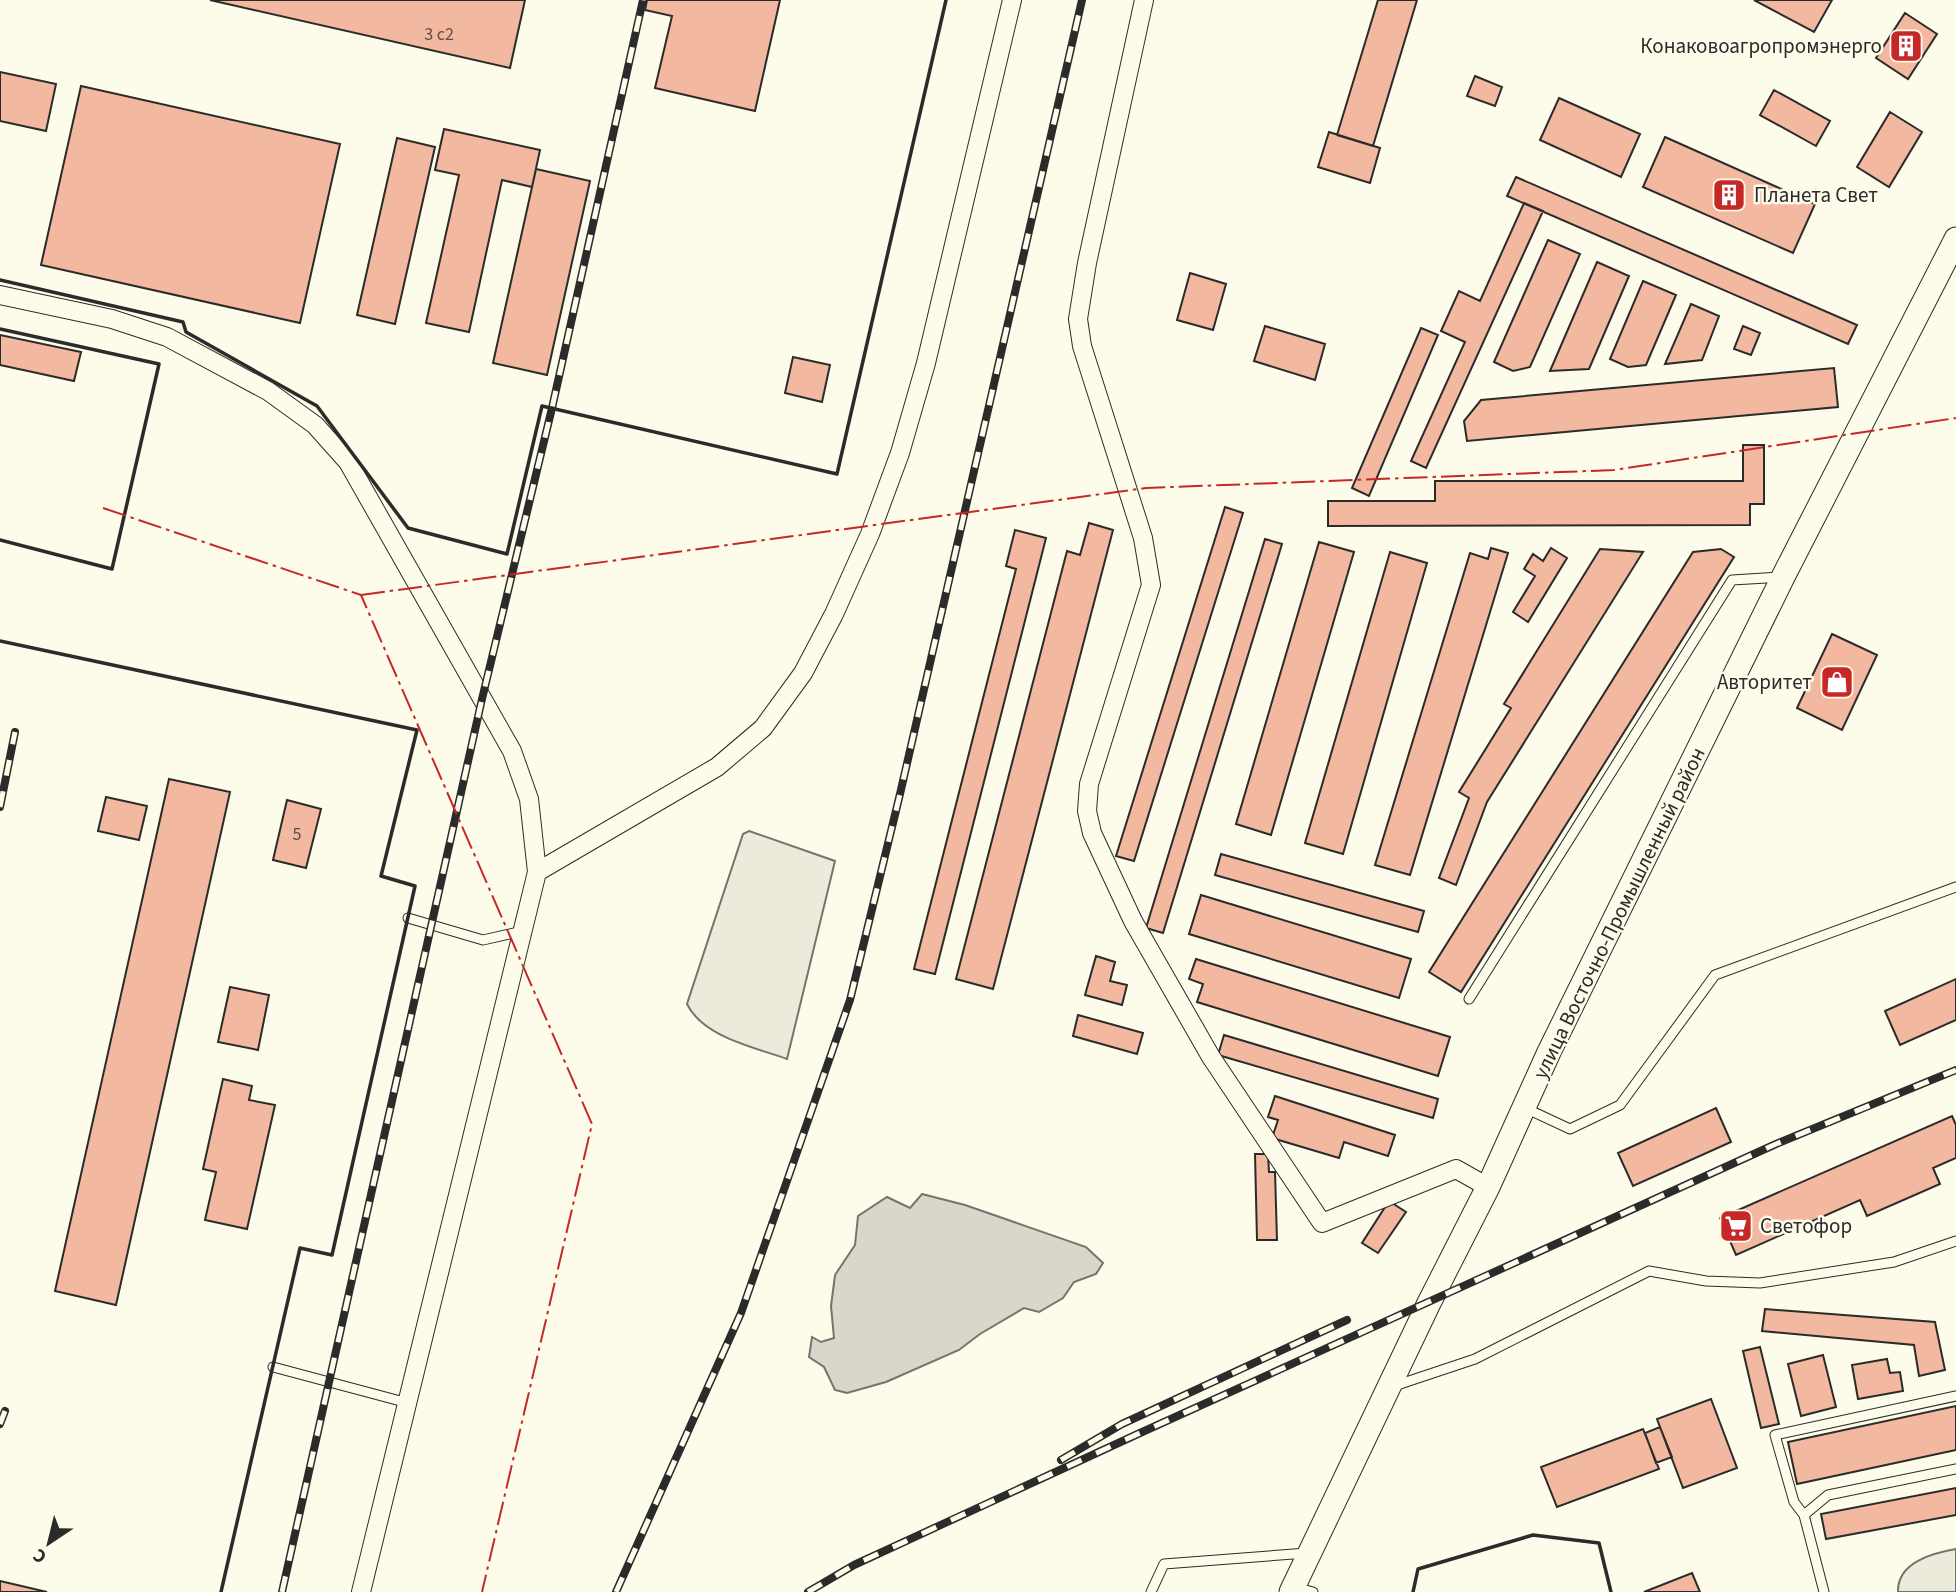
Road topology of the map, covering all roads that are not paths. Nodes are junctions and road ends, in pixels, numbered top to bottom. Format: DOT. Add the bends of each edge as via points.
graph roads {
  1 [pos="1012,0"];
  2 [pos="1144,0"];
  3 [pos="1956,239"];
  4 [pos="0,295"];
  5 [pos="1783,577"];
  6 [pos="537,872"];
  7 [pos="1956,887"];
  8 [pos="408,918"];
  9 [pos="523,931"];
  10 [pos="1469,999"];
  11 [pos="1525,1108"];
  12 [pos="1488,1187"];
  13 [pos="1956,1241"];
  14 [pos="273,1367"];
  15 [pos="1389,1388"];
  16 [pos="1956,1396"];
  17 [pos="408,1403"];
  18 [pos="1956,1469"];
  19 [pos="1804,1515"];
  20 [pos="1309,1553"];
  21 [pos="1299,1590"];
  22 [pos="361,1592"];
  23 [pos="1151,1592"];
  24 [pos="1824,1592"];
  1 -- 6 [label="street" via="926,363 900,453 870,534 803,673 764,728 717,767"];
  2 -- 12 [label="street" via="1078,319 1082,346 1143,538 1151,584 1089,784 1087,811 1092,833 1133,921 1211,1056 1322,1223 1455,1170"];
  3 -- 5 [label="street, улица Восточно-Промышленный район"];
  4 -- 6 [label="street" via="112,319 167,337 268,391 315,425 348,462 512,751 529,799"];
  5 -- 10 [label="lane" via="1732,579"];
  5 -- 11 [label="street, улица Восточно-Промышленный район"];
  6 -- 9 [label="street"];
  7 -- 11 [label="lane" via="1715,975 1620,1105 1570,1129"];
  8 -- 9 [label="lane" via="483,940"];
  9 -- 17 [label="street"];
  11 -- 12 [label="street, улица Восточно-Промышленный район"];
  12 -- 15 [label="street, улица Восточно-Промышленный район"];
  13 -- 15 [label="lane" via="1894,1262 1760,1283 1706,1282 1649,1271 1475,1359"];
  14 -- 17 [label="lane"];
  15 -- 20 [label="street, улица Восточно-Промышленный район"];
  16 -- 19 [label="lane" via="1775,1435 1794,1502"];
  17 -- 22 [label="street"];
  18 -- 19 [label="lane" via="1828,1495"];
  19 -- 24 [label="lane"];
  20 -- 21 [label="street, улица Восточно-Промышленный район"];
  20 -- 23 [label="lane" via="1164,1564"];
}
